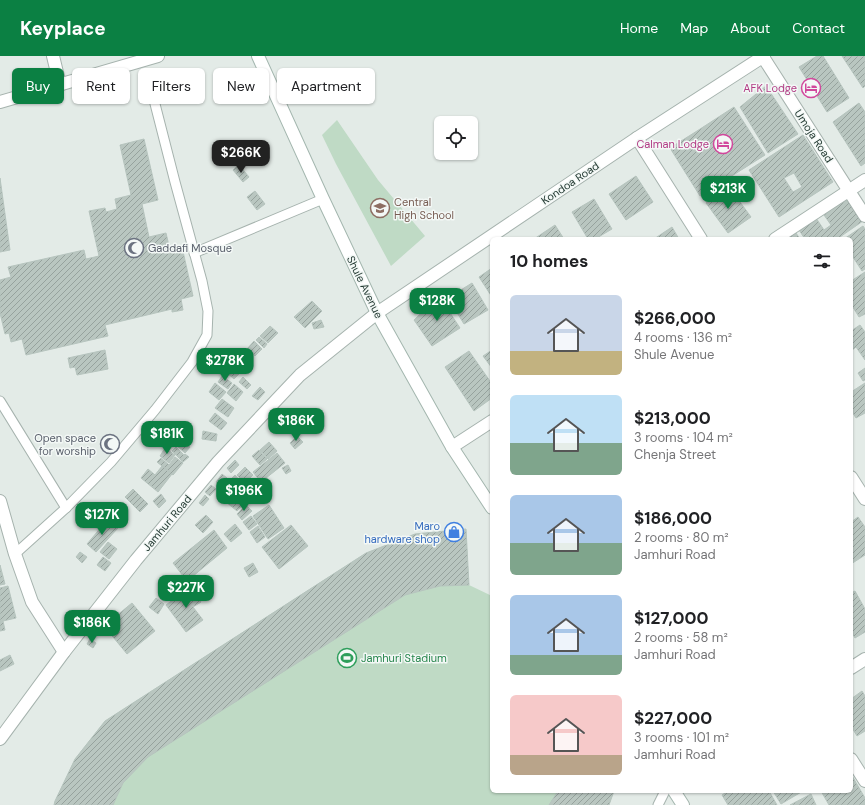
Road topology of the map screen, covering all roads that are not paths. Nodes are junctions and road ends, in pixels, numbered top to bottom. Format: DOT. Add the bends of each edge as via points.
graph roads {
  1 [pos="54,56"];
  2 [pos="158,56"];
  3 [pos="258,56"];
  4 [pos="763,56"];
  5 [pos="56,68"];
  6 [pos="64,84"];
  7 [pos="12,99"];
  8 [pos="0,102"];
  9 [pos="155,104"];
  10 [pos="637,138"];
  11 [pos="865,180"];
  12 [pos="849,191"];
  13 [pos="323,199"];
  14 [pos="865,216"];
  15 [pos="700,237"];
  16 [pos="778,237"];
  17 [pos="194,253"];
  18 [pos="377,313"];
  19 [pos="0,401"];
  20 [pos="490,422"];
  21 [pos="452,447"];
  22 [pos="853,480"];
  23 [pos="865,499"];
  24 [pos="0,501"];
  25 [pos="490,505"];
  26 [pos="66,508"];
  27 [pos="15,554"];
  28 [pos="64,652"];
  29 [pos="865,659"];
  30 [pos="853,667"];
  31 [pos="0,739"];
  32 [pos="853,762"];
  33 [pos="865,781"];
  34 [pos="664,793"];
  35 [pos="675,793"];
  36 [pos="658,805"];
  37 [pos="683,805"];
  1 -- 5 [label="street"];
  2 -- 6 [label="street"];
  3 -- 13 [label="street, Shule Avenue"];
  4 -- 10 [label="street, Kondoa Road"];
  4 -- 12 [label="street, Umoja Road"];
  7 -- 8 [label="street"];
  9 -- 17 [label="lane"];
  10 -- 15 [label="street"];
  10 -- 18 [label="street, Kondoa Road"];
  11 -- 12 [label="street"];
  12 -- 14 [label="street, Umoja Road"];
  12 -- 16 [label="street"];
  13 -- 17 [label="lane"];
  13 -- 18 [label="street, Shule Avenue"];
  17 -- 26 [label="lane" via="208,311 207,335 192,362 155,410 112,462"];
  18 -- 21 [label="street, Shule Avenue"];
  18 -- 28 [label="street, Jamhuri Road" via="300,375 218,462"];
  19 -- 26 [label="lane"];
  20 -- 21 [label="street"];
  21 -- 25 [label="street, Shule Avenue"];
  22 -- 23 [label="street"];
  24 -- 27 [label="street"];
  26 -- 27 [label="lane"];
  27 -- 28 [label="street" via="32,602"];
  28 -- 31 [label="street, Jamhuri Road"];
  29 -- 30 [label="street"];
  32 -- 33 [label="street"];
  34 -- 36 [label="lane"];
  35 -- 37 [label="street"];
}
